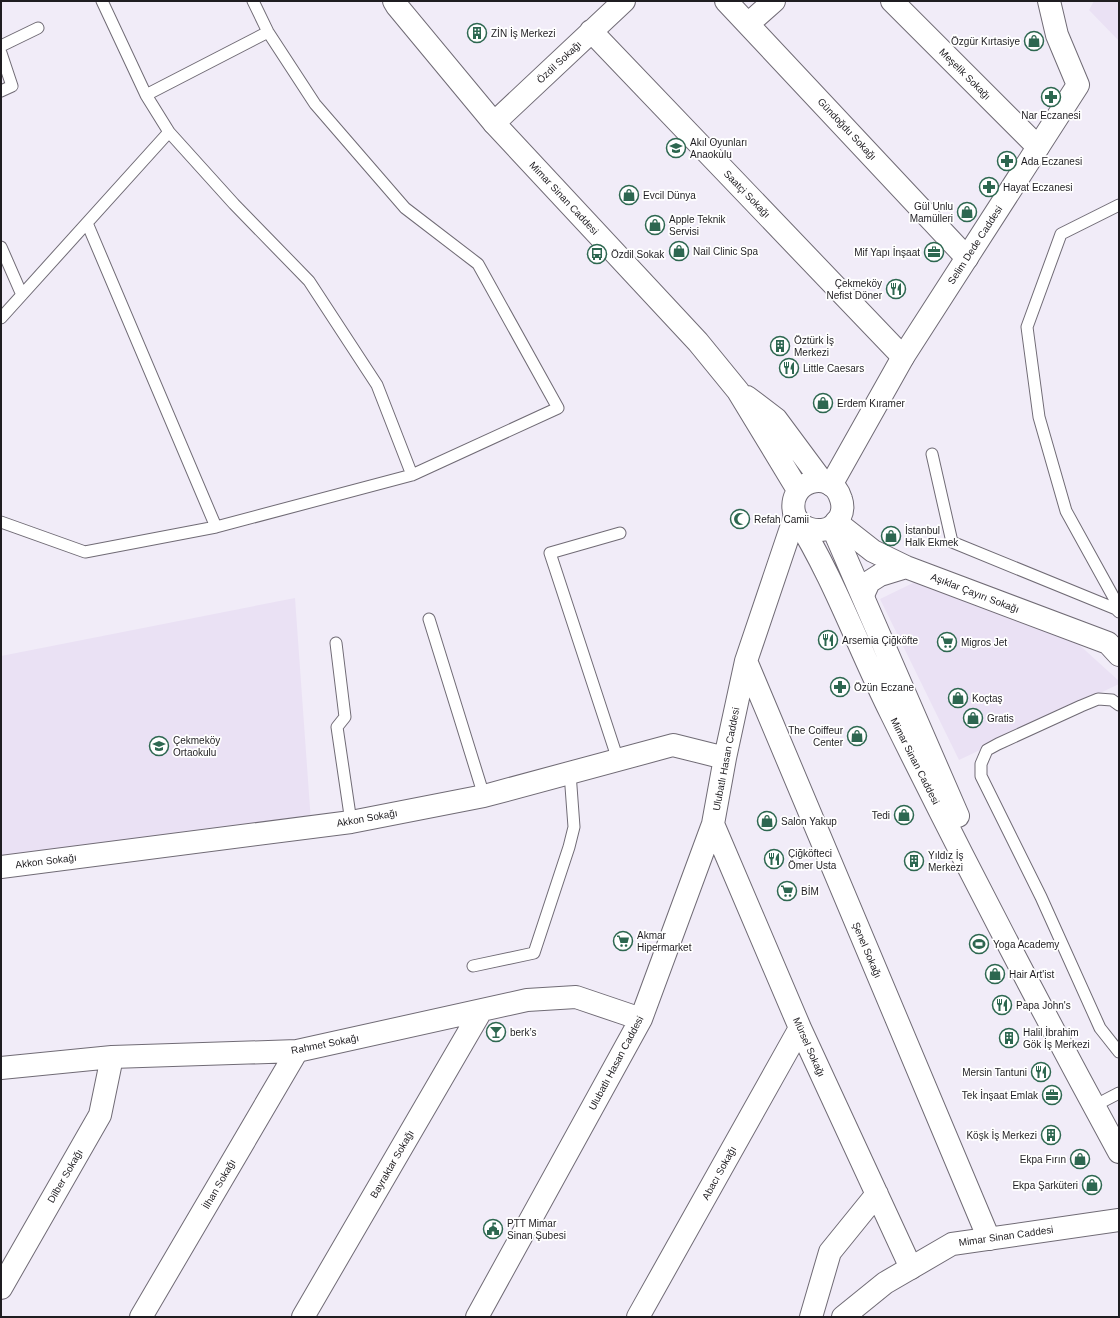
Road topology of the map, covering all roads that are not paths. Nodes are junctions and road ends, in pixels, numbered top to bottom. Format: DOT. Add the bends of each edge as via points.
graph roads {
  1 [pos="102,1"];
  2 [pos="253,1"];
  3 [pos="394,1"];
  4 [pos="624,1"];
  5 [pos="726,1"];
  6 [pos="774,1"];
  7 [pos="892,1"];
  8 [pos="1049,1"];
  9 [pos="748,24"];
  10 [pos="38,28"];
  11 [pos="592,31"];
  12 [pos="268,32"];
  13 [pos="1,46"];
  14 [pos="1,53"];
  15 [pos="1,91"];
  16 [pos="146,95"];
  17 [pos="494,123"];
  18 [pos="168,132"];
  19 [pos="1038,147"];
  20 [pos="1119,205"];
  21 [pos="87,223"];
  22 [pos="1,247"];
  23 [pos="967,258"];
  24 [pos="22,295"];
  25 [pos="1,318"];
  26 [pos="903,357"];
  27 [pos="738,391"];
  28 [pos="932,454"];
  29 [pos="412,475"];
  30 [pos="826,483"];
  31 [pos="798,490"];
  32 [pos="798,520"];
  33 [pos="1,522"];
  34 [pos="834,524"];
  35 [pos="216,527"];
  36 [pos="620,533"];
  37 [pos="906,567"];
  38 [pos="863,595"];
  39 [pos="1119,607"];
  40 [pos="1119,612"];
  41 [pos="429,619"];
  42 [pos="336,643"];
  43 [pos="1119,654"];
  44 [pos="746,661"];
  45 [pos="1119,705"];
  46 [pos="725,758"];
  47 [pos="618,760"];
  48 [pos="570,773"];
  49 [pos="484,796"];
  50 [pos="351,822"];
  51 [pos="713,824"];
  52 [pos="1,867"];
  53 [pos="473,966"];
  54 [pos="1035,997"];
  55 [pos="481,1011"];
  56 [pos="641,1019"];
  57 [pos="800,1028"];
  58 [pos="297,1051"];
  59 [pos="1119,1052"];
  60 [pos="112,1057"];
  61 [pos="1,1068"];
  62 [pos="1119,1093"];
  63 [pos="1094,1106"];
  64 [pos="1119,1152"];
  65 [pos="877,1194"];
  66 [pos="1119,1220"];
  67 [pos="989,1238"];
  68 [pos="911,1268"];
  69 [pos="1,1288"];
  70 [pos="141,1317"];
  71 [pos="303,1317"];
  72 [pos="477,1317"];
  73 [pos="638,1317"];
  74 [pos="811,1317"];
  75 [pos="843,1317"];
  1 -- 16 [label="lane"];
  2 -- 12 [label="lane"];
  3 -- 17 [label="street, Mimar Sinan Caddesi"];
  4 -- 11 [label="street, Özdil Sokağı"];
  5 -- 9 [label="street, Gündoğdu Sokağı"];
  6 -- 9 [label="street"];
  7 -- 19 [label="street, Meşelik Sokağı"];
  8 -- 19 [label="street, Selim Dede Caddesi" via="1057,35 1078,85"];
  9 -- 23 [label="street, Gündoğdu Sokağı"];
  10 -- 13 [label="lane"];
  11 -- 17 [label="street, Özdil Sokağı"];
  11 -- 26 [label="street, Saatçi Sokağı"];
  12 -- 16 [label="lane"];
  12 -- 29 [label="lane" via="315,104 405,208 478,264 558,408"];
  14 -- 15 [label="lane" via="12,86"];
  16 -- 18 [label="lane"];
  17 -- 27 [label="street, Mimar Sinan Caddesi" via="698,342"];
  18 -- 21 [label="lane"];
  18 -- 29 [label="lane" via="309,281 376,385"];
  19 -- 23 [label="street, Selim Dede Caddesi"];
  20 -- 39 [label="lane" via="1061,234 1027,327 1039,417 1066,511"];
  21 -- 24 [label="lane"];
  21 -- 35 [label="lane"];
  22 -- 24 [label="lane"];
  23 -- 26 [label="street, Selim Dede Caddesi"];
  24 -- 25 [label="lane"];
  26 -- 30 [label="street, Selim Dede Caddesi"];
  27 -- 30 [label="street, Mimar Sinan Caddesi" via="776,419"];
  27 -- 31 [label="street, Mimar Sinan Caddesi"];
  28 -- 40 [label="lane" via="952,542"];
  29 -- 35 [label="lane"];
  30 -- 31 [label="street" via="808,483"];
  30 -- 34 [label="street, Mimar Sinan Caddesi" via="837,489 843,503 842,511"];
  31 -- 32 [label="street, Mimar Sinan Caddesi" via="794,500 794,511"];
  32 -- 34 [label="street" via="807,528 814,530 822,530"];
  32 -- 44 [label="street, Ulubatlı Hasan Caddesi"];
  32 -- 54 [label="street, Mimar Sinan Caddesi" via="840,600 890,711"];
  33 -- 35 [label="lane" via="85,552"];
  34 -- 37 [label="street, Aşıklar Çayırı Sokağı" via="873,552"];
  34 -- 38 [label="street, Mimar Sinan Caddesi"];
  36 -- 47 [label="lane" via="550,553"];
  37 -- 38 [label="street" via="875,578 869,582"];
  37 -- 43 [label="street, Aşıklar Çayırı Sokağı" via="1108,643"];
  38 -- 54 [label="street, Mimar Sinan Caddesi"];
  41 -- 49 [label="lane"];
  42 -- 50 [label="lane" via="345,717 337,726"];
  44 -- 46 [label="street, Ulubatlı Hasan Caddesi"];
  44 -- 67 [label="street, Şenel Sokağı"];
  45 -- 59 [label="lane" via="1112,700 1098,699 1081,706 987,750 981,764 981,776 1042,897 1100,1028"];
  46 -- 47 [label="street, Akkon Sokağı" via="673,745"];
  46 -- 51 [label="street, Ulubatlı Hasan Caddesi"];
  47 -- 48 [label="street, Akkon Sokağı"];
  48 -- 49 [label="street, Akkon Sokağı"];
  48 -- 53 [label="lane" via="574,827 534,953"];
  49 -- 50 [label="street, Akkon Sokağı"];
  50 -- 52 [label="street, Akkon Sokağı"];
  51 -- 56 [label="street, Ulubatlı Hasan Caddesi"];
  51 -- 57 [label="street, Mürsel Sokağı"];
  54 -- 63 [label="street, Mimar Sinan Caddesi"];
  55 -- 56 [label="street, Rahmet Sokağı" via="527,1000 576,997"];
  55 -- 58 [label="street, Rahmet Sokağı"];
  55 -- 71 [label="street, Bayraktar Sokağı"];
  56 -- 72 [label="street, Ulubatlı Hasan Caddesi"];
  57 -- 65 [label="street, Mürsel Sokağı"];
  57 -- 73 [label="street, Abacı Sokağı"];
  58 -- 60 [label="street, Rahmet Sokağı"];
  58 -- 70 [label="street, İlhan Sokağı"];
  60 -- 61 [label="street, Rahmet Sokağı"];
  60 -- 69 [label="street, Dilber Sokağı" via="100,1115"];
  62 -- 63 [label="lane"];
  63 -- 64 [label="street, Mimar Sinan Caddesi"];
  65 -- 68 [label="street, Mürsel Sokağı"];
  65 -- 74 [label="street" via="830,1252"];
  66 -- 67 [label="street, Mimar Sinan Caddesi"];
  67 -- 68 [label="street, Mimar Sinan Caddesi" via="952,1244"];
  68 -- 75 [label="street, Mimar Sinan Caddesi" via="885,1283"];
}
